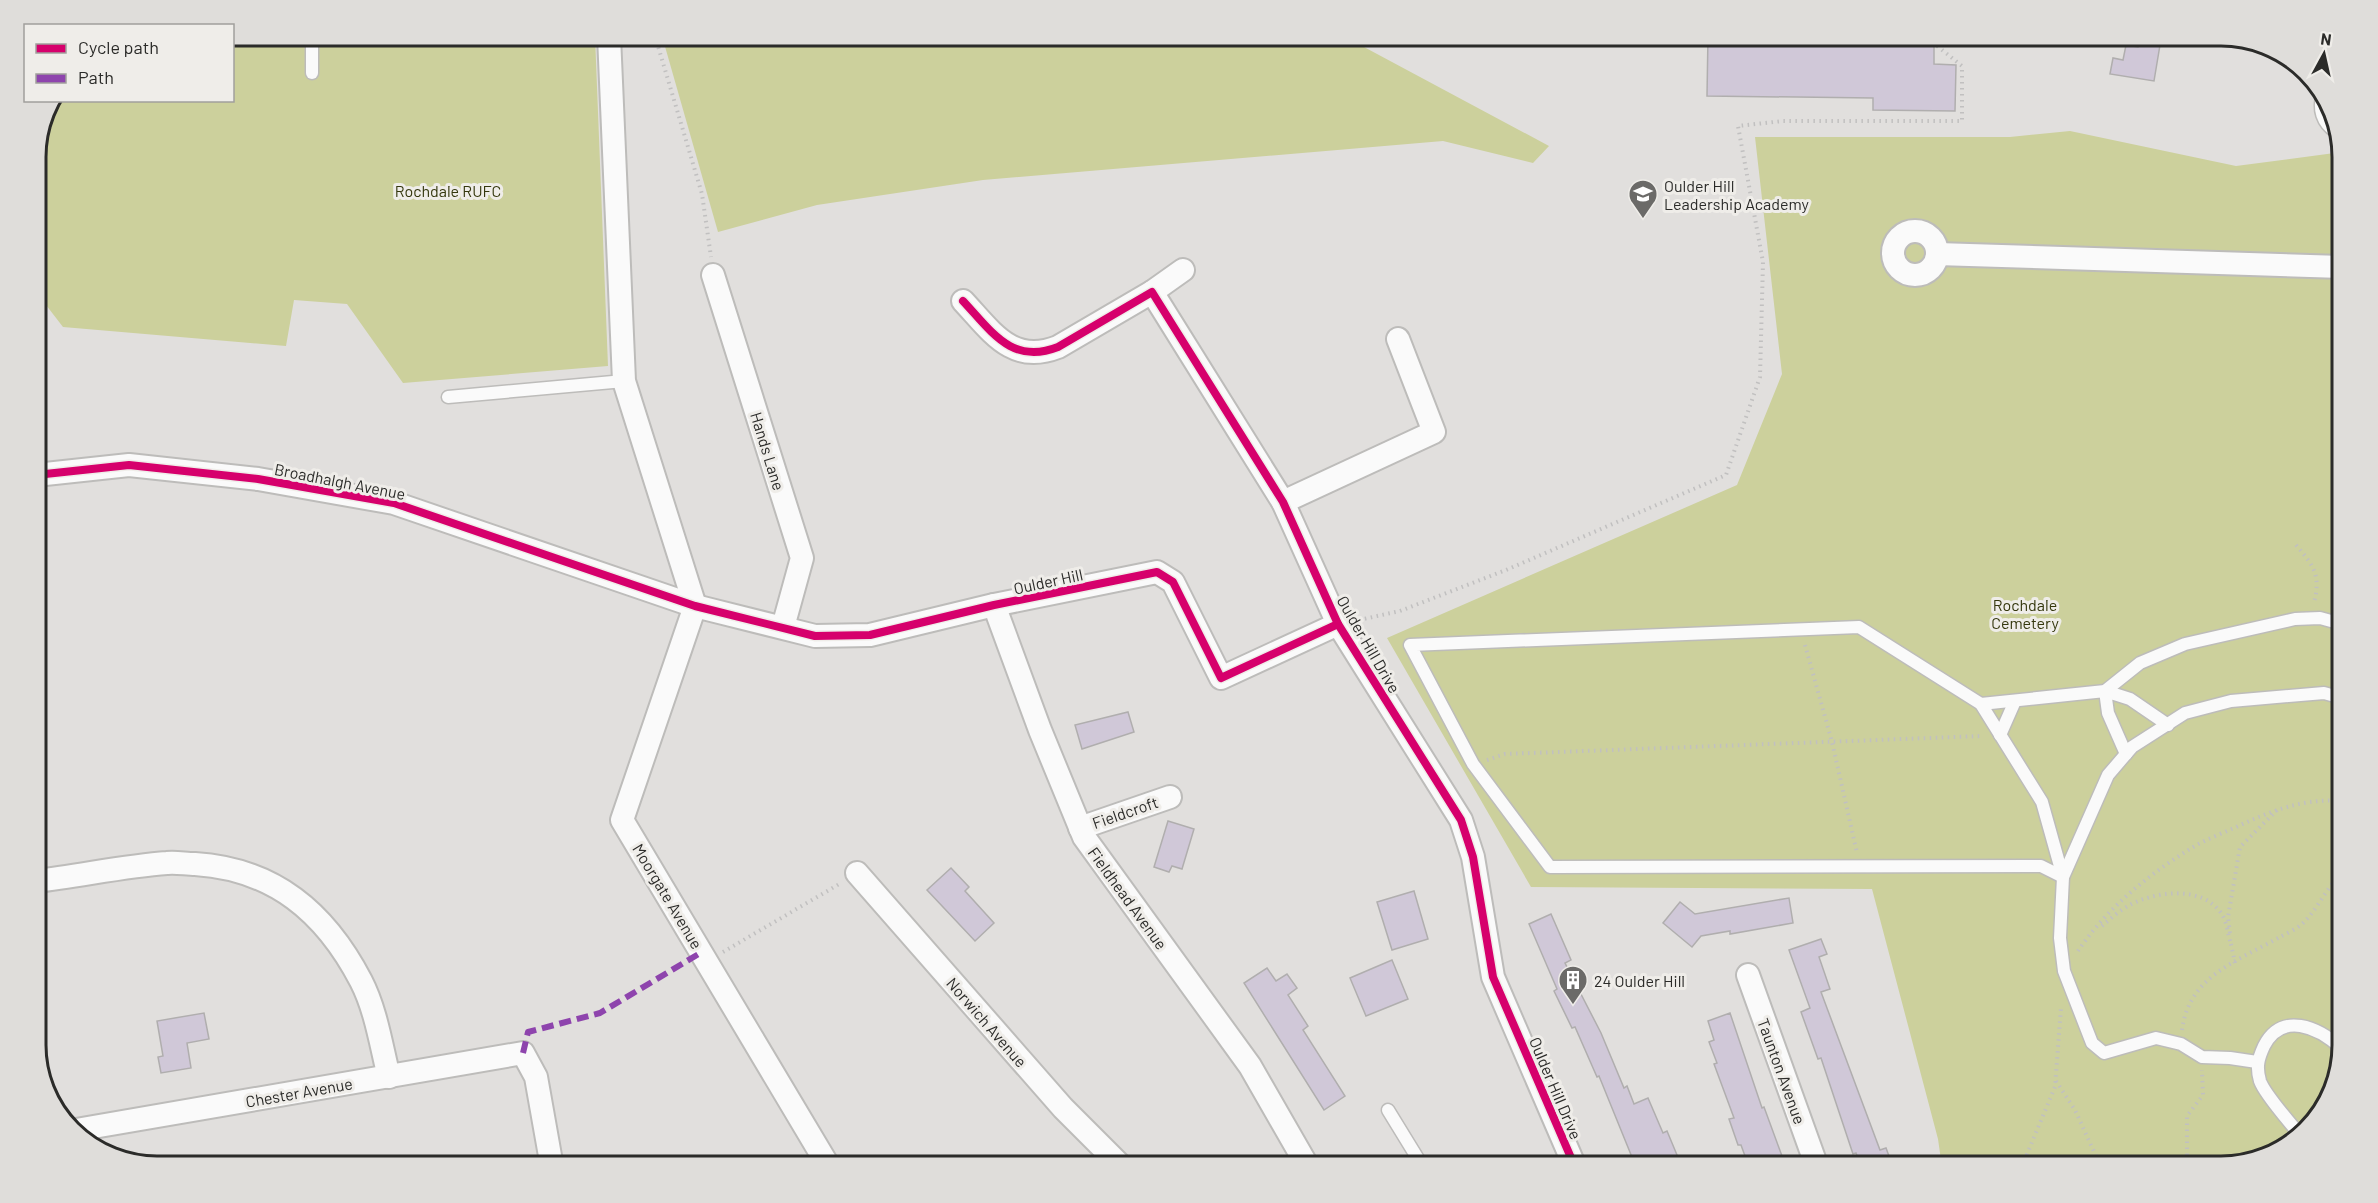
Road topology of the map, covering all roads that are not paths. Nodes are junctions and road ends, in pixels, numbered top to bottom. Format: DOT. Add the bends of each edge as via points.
graph roads {
  1 [pos="312,46"];
  2 [pos="609,46"];
  3 [pos="312,74"];
  4 [pos="1937,254"];
  5 [pos="2331,267"];
  6 [pos="1183,270"];
  7 [pos="713,275"];
  8 [pos="1152,292"];
  9 [pos="963,301"];
  10 [pos="1398,339"];
  11 [pos="624,381"];
  12 [pos="448,397"];
  13 [pos="47,474"];
  14 [pos="1283,502"];
  15 [pos="994,605"];
  16 [pos="695,606"];
  17 [pos="2332,621"];
  18 [pos="1338,624"];
  19 [pos="783,627"];
  20 [pos="2105,692"];
  21 [pos="2332,695"];
  22 [pos="2016,701"];
  23 [pos="1981,704"];
  24 [pos="2168,724"];
  25 [pos="2000,735"];
  26 [pos="2126,754"];
  27 [pos="1170,796"];
  28 [pos="1080,828"];
  29 [pos="857,873"];
  30 [pos="2063,877"];
  31 [pos="47,880"];
  32 [pos="1748,975"];
  33 [pos="2332,1042"];
  34 [pos="2257,1062"];
  35 [pos="389,1077"];
  36 [pos="1388,1110"];
  37 [pos="2295,1128"];
  38 [pos="84,1129"];
  39 [pos="550,1156"];
  40 [pos="822,1156"];
  41 [pos="1111,1156"];
  42 [pos="1302,1156"];
  43 [pos="1416,1156"];
  44 [pos="1570,1156"];
  45 [pos="1813,1156"];
  1 -- 3 [label="lane"];
  2 -- 11 [label="street"];
  4 -- 5 [label="street"];
  6 -- 8 [label="street"];
  7 -- 19 [label="street, Hands Lane" via="802,558"];
  8 -- 9 [label="street" via="1058,346 1029,353 999,340"];
  8 -- 14 [label="street, Oulder Hill Drive"];
  10 -- 14 [label="street" via="1434,432"];
  11 -- 12 [label="lane"];
  11 -- 16 [label="street"];
  13 -- 16 [label="street, Broadhalgh Avenue" via="129,465 258,479 394,502"];
  14 -- 18 [label="street, Oulder Hill Drive"];
  15 -- 18 [label="street, Oulder Hill" via="1157,572 1173,582 1221,678"];
  15 -- 19 [label="street, Oulder Hill" via="870,635 815,636"];
  15 -- 28 [label="street, Fieldhead Avenue"];
  16 -- 19 [label="street, Oulder Hill"];
  16 -- 40 [label="street, Moorgate Avenue" via="622,820"];
  17 -- 20 [label="lane" via="2295,620 2186,644 2140,663"];
  18 -- 44 [label="street, Oulder Hill Drive" via="1461,820 1473,856 1493,977"];
  20 -- 22 [label="lane"];
  20 -- 24 [label="lane" via="2130,699"];
  20 -- 26 [label="lane" via="2108,713"];
  21 -- 24 [label="lane" via="2231,701 2185,713"];
  22 -- 23 [label="lane"];
  22 -- 25 [label="lane"];
  23 -- 25 [label="lane"];
  23 -- 30 [label="lane" via="1859,627 1410,645 1473,764 1550,867 2041,866"];
  24 -- 26 [label="lane"];
  25 -- 30 [label="lane" via="2042,802"];
  26 -- 30 [label="lane" via="2108,775"];
  27 -- 28 [label="street, Fieldcroft"];
  28 -- 42 [label="street, Fieldhead Avenue" via="1250,1066"];
  29 -- 41 [label="street, Norwich Avenue" via="1063,1108"];
  30 -- 34 [label="lane" via="2060,938 2064,971 2092,1043 2104,1053 2156,1038 2181,1044 2202,1057"];
  31 -- 35 [label="street" via="169,863 219,866 260,877 302,903 334,937 362,982"];
  32 -- 45 [label="street, Taunton Avenue"];
  33 -- 34 [label="lane" via="2310,1027 2287,1026 2270,1035"];
  34 -- 37 [label="lane" via="2261,1083"];
  35 -- 38 [label="street, Chester Avenue"];
  35 -- 39 [label="street, Chester Avenue" via="523,1053 536,1077"];
  36 -- 43 [label="lane"];
}
